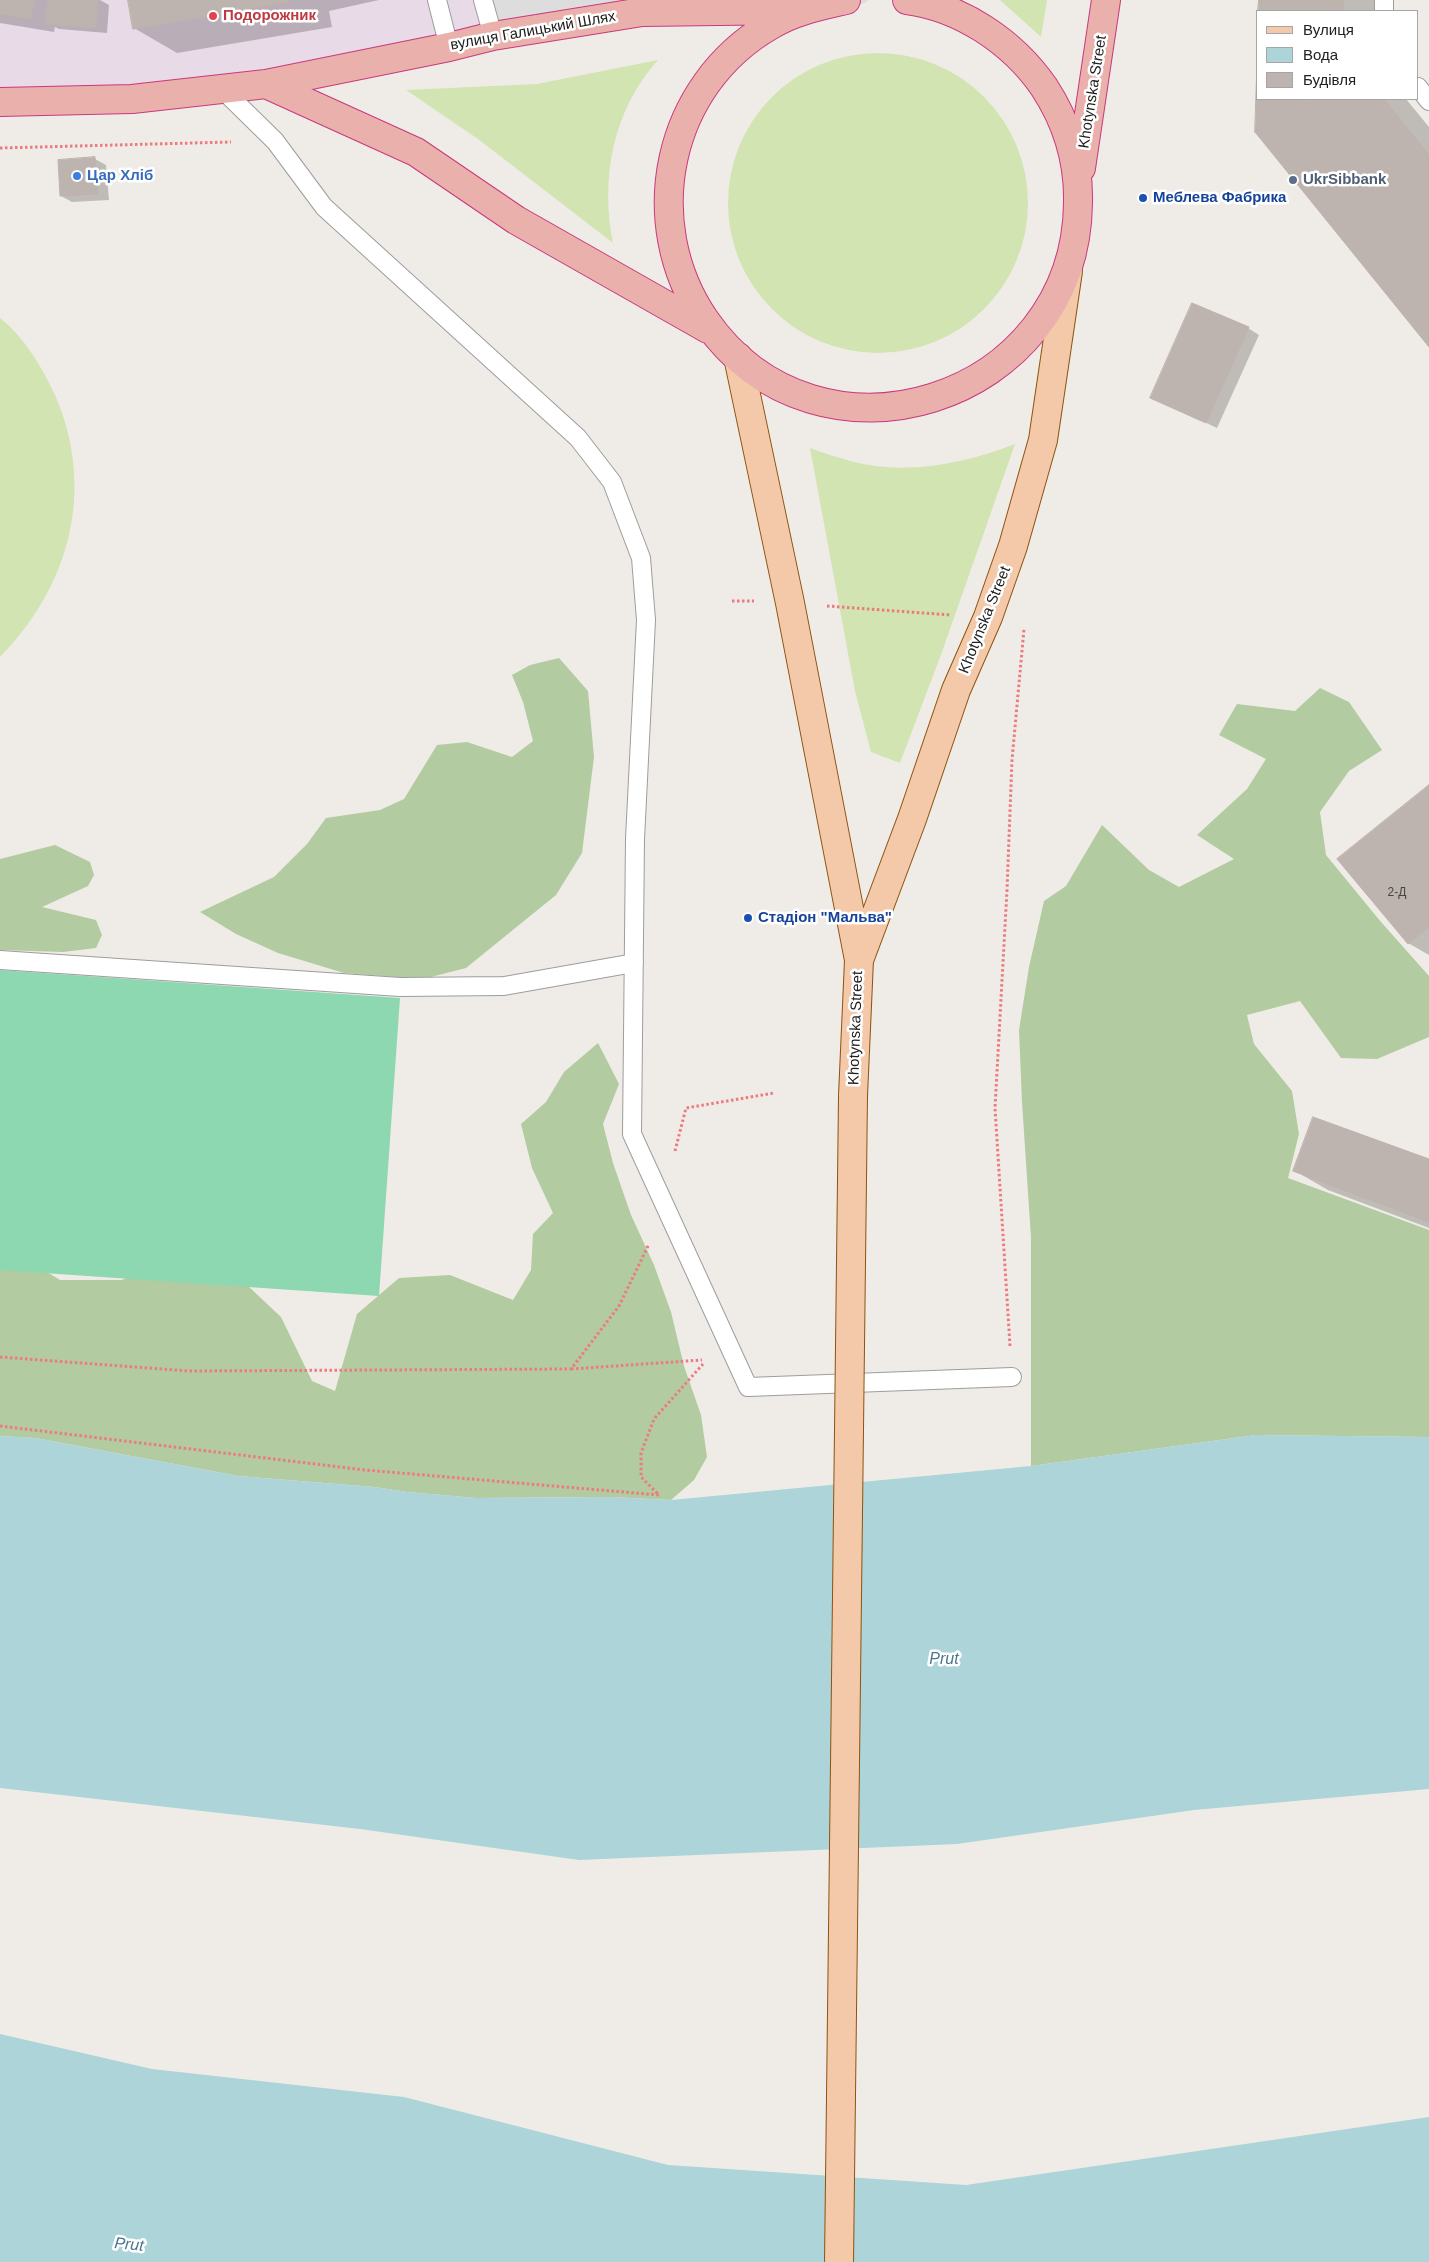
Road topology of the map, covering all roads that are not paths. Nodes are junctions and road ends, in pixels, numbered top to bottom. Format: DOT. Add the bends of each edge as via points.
graph roads {
  1 [pos="437,0"];
  2 [pos="483,0"];
  3 [pos="846,0"];
  4 [pos="907,0"];
  5 [pos="1106,0"];
  6 [pos="802,10"];
  7 [pos="493,36"];
  8 [pos="449,47"];
  9 [pos="266,84"];
  10 [pos="220,87"];
  11 [pos="1419,88"];
  12 [pos="1429,101"];
  13 [pos="0,102"];
  14 [pos="1078,184"];
  15 [pos="1068,268"];
  16 [pos="714,332"];
  17 [pos="738,357"];
  18 [pos="0,960"];
  19 [pos="859,960"];
  20 [pos="634,963"];
  21 [pos="1012,1377"];
  22 [pos="839,2262"];
  1 -- 8 [label="lane"];
  2 -- 7 [label="lane"];
  3 -- 6 [label="highway"];
  4 -- 14 [label="highway" via="944,9 970,21 995,36 1037,77 1065,128"];
  5 -- 14 [label="highway, Khotynska Street"];
  6 -- 7 [label="highway, вулиця Галицький Шлях" via="642,12"];
  6 -- 16 [label="highway" via="748,40 716,70 696,99 681,132 671,166 670,236 679,270 694,302"];
  7 -- 8 [label="highway, вулиця Галицький Шлях"];
  8 -- 9 [label="highway, вулиця Галицький Шлях"];
  9 -- 10 [label="highway, вулиця Галицький Шлях"];
  9 -- 16 [label="highway, вулиця Галицький Шлях" via="416,152 516,220"];
  10 -- 13 [label="highway, вулиця Галицький Шлях" via="132,99"];
  10 -- 20 [label="lane" via="275,141 324,207 578,438 612,482 641,558 646,620 635,839"];
  11 -- 12 [label="lane"];
  14 -- 15 [label="highway" via="1078,227"];
  15 -- 17 [label="highway" via="1040,323 1014,352 970,384 942,396 912,404 850,406 820,400 784,387"];
  15 -- 19 [label="main road, Khotynska Street" via="1043,440 1013,546 988,617 956,690"];
  16 -- 17 [label="highway"];
  17 -- 19 [label="main road, Khotynska Street" via="790,603"];
  18 -- 20 [label="lane" via="400,987 504,986"];
  19 -- 22 [label="main road, Khotynska Street, bridge" via="854,1096"];
  20 -- 21 [label="lane" via="632,1134 748,1387"];
}
